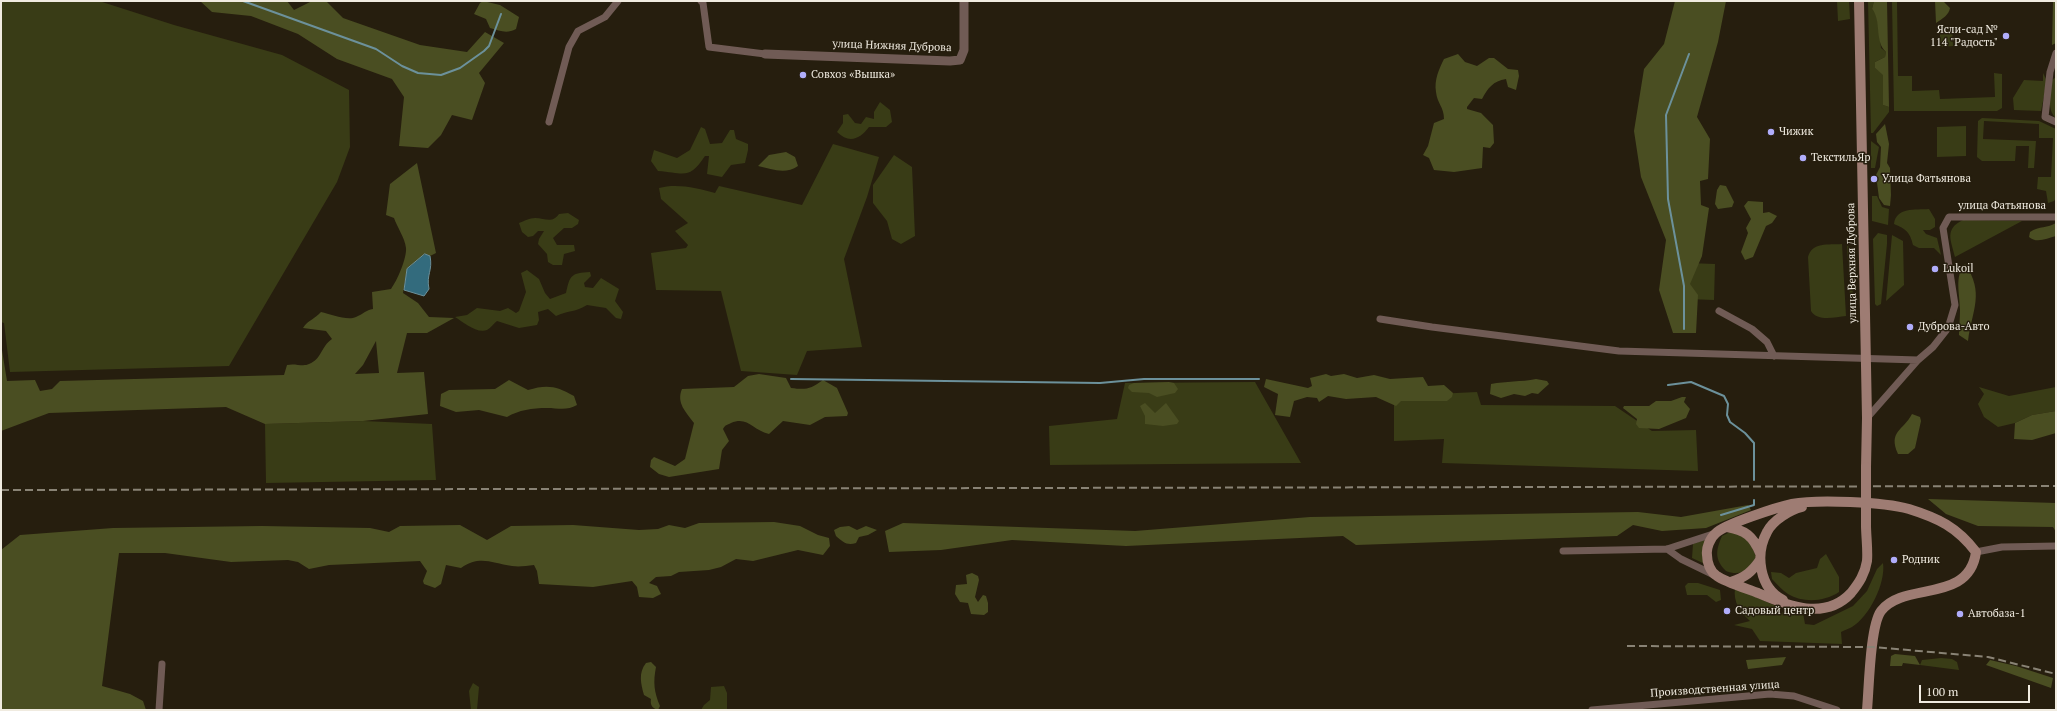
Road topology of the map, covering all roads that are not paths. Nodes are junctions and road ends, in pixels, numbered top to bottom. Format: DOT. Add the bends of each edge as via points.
graph roads {
  1 [pos="618,1"];
  2 [pos="701,1"];
  3 [pos="964,1"];
  4 [pos="1859,1"];
  5 [pos="2056,53"];
  6 [pos="765,54"];
  7 [pos="549,122"];
  8 [pos="2056,122"];
  9 [pos="2056,217"];
  10 [pos="1719,311"];
  11 [pos="1380,319"];
  12 [pos="1774,356"];
  13 [pos="1865,358"];
  14 [pos="1918,360"];
  15 [pos="1867,418"];
  16 [pos="1819,502"];
  17 [pos="1726,527"];
  18 [pos="1716,533"];
  19 [pos="2056,546"];
  20 [pos="1667,549"];
  21 [pos="1563,551"];
  22 [pos="1976,552"];
  23 [pos="1760,557"];
  24 [pos="1716,576"];
  25 [pos="1731,582"];
  26 [pos="1800,608"];
  27 [pos="162,664"];
  28 [pos="158,710"];
  29 [pos="1592,710"];
  30 [pos="1837,710"];
  31 [pos="1867,710"];
  1 -- 7 [label="street" via="605,17 578,31 570,47"];
  2 -- 6 [label="street" via="704,3 709,47"];
  3 -- 6 [label="street, улица Нижняя Дуброва" via="964,50 960,60 950,62"];
  4 -- 13 [label="main road, улица Верхняя Дуброва"];
  5 -- 8 [label="street" via="2050,72 2045,117"];
  9 -- 14 [label="street, улица Фатьянова" via="1948,217 1943,228 1955,305 1948,328 1933,347"];
  10 -- 12 [label="street" via="1752,329 1767,342"];
  11 -- 12 [label="street" via="1619,351"];
  12 -- 13 [label="street"];
  13 -- 14 [label="street"];
  13 -- 15 [label="main road, улица Верхняя Дуброва"];
  14 -- 15 [label="street"];
  15 -- 26 [label="main road, улица Верхняя Дуброва, bridge" via="1867,560 1864,574 1847,596 1831,607 1815,610"];
  16 -- 17 [label="main road" via="1792,504"];
  16 -- 22 [label="main road" via="1885,505 1908,509 1936,518 1956,529"];
  16 -- 23 [label="main road" via="1796,508 1780,518 1767,531"];
  17 -- 18 [label="main road"];
  17 -- 23 [label="main road" via="1747,533 1756,544"];
  18 -- 20 [label="street"];
  18 -- 24 [label="main road" via="1706,554 1708,565"];
  19 -- 22 [label="street" via="2002,547"];
  20 -- 21 [label="street"];
  20 -- 24 [label="street" via="1681,560"];
  22 -- 31 [label="main road" via="1974,563 1965,576 1950,585 1898,599 1881,611 1876,626"];
  23 -- 25 [label="main road" via="1754,570 1744,578"];
  23 -- 26 [label="main road" via="1760,570 1769,588 1780,598"];
  24 -- 25 [label="main road"];
  25 -- 26 [label="main road"];
  27 -- 28 [label="street"];
  29 -- 30 [label="street, Производственная улица" via="1770,694 1794,696"];
}
